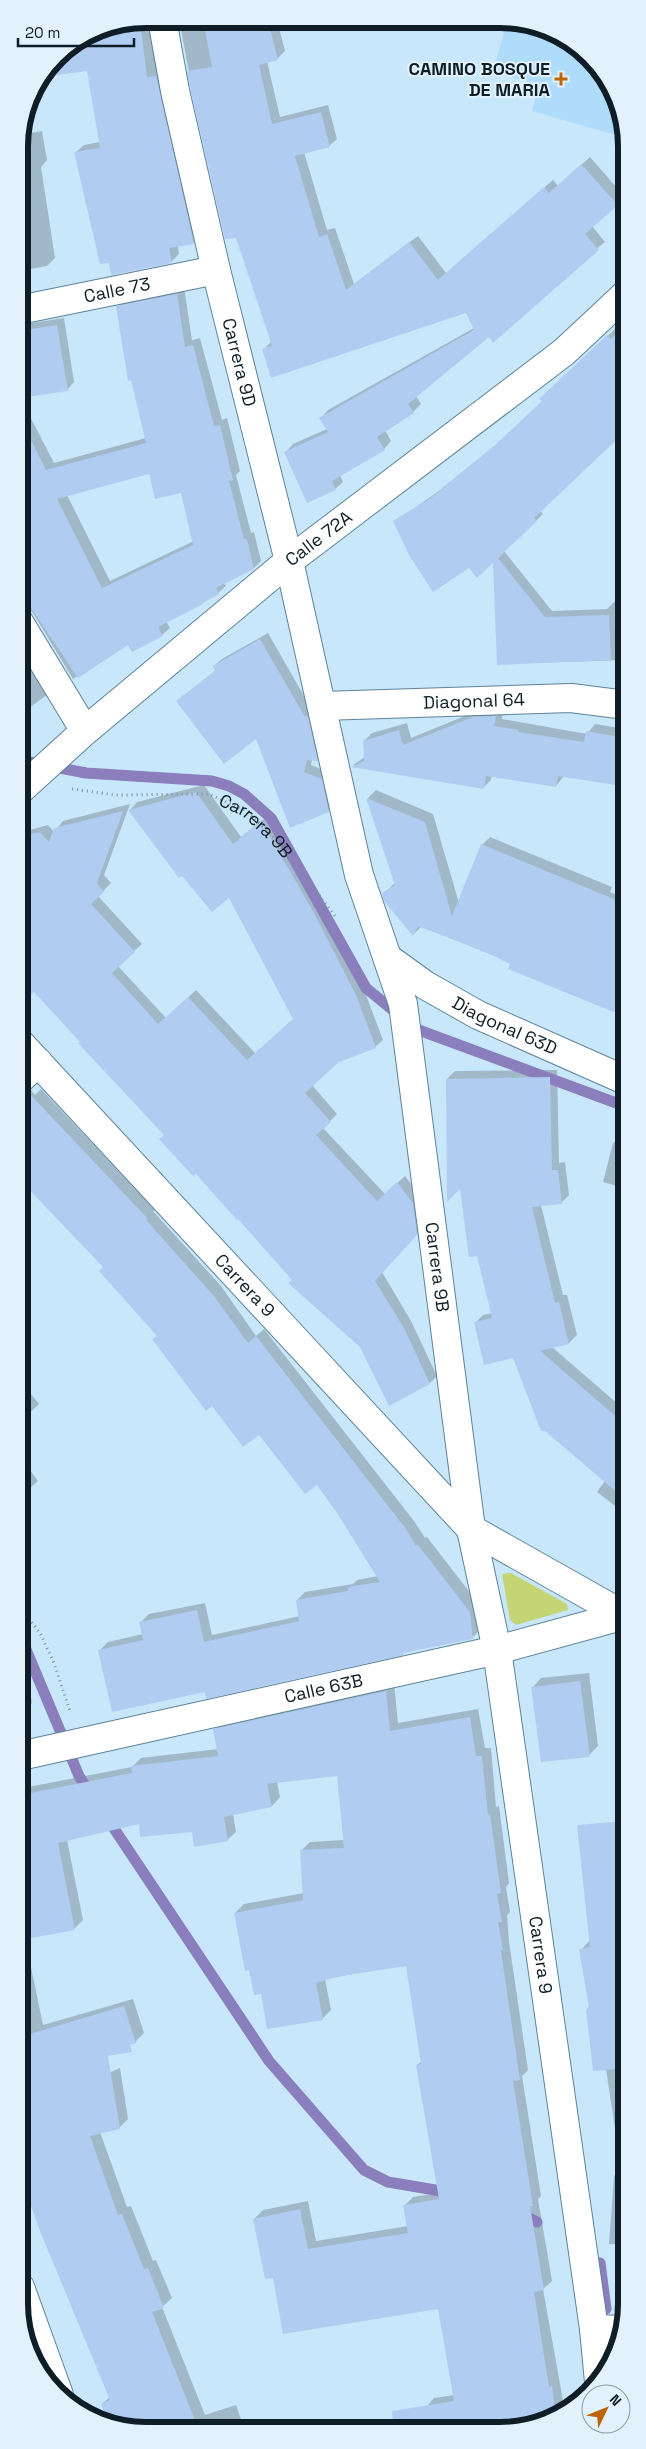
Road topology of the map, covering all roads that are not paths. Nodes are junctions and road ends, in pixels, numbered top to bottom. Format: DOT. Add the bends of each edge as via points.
graph roads {
  1 [pos="164,28"];
  2 [pos="216,270"];
  3 [pos="618,301"];
  4 [pos="28,308"];
  5 [pos="289,561"];
  6 [pos="28,637"];
  7 [pos="618,704"];
  8 [pos="322,706"];
  9 [pos="85,731"];
  10 [pos="28,783"];
  11 [pos="389,959"];
  12 [pos="29,1071"];
  13 [pos="618,1077"];
  14 [pos="471,1529"];
  15 [pos="618,1612"];
  16 [pos="618,1618"];
  17 [pos="497,1650"];
  18 [pos="28,1754"];
  19 [pos="28,2310"];
  20 [pos="594,2329"];
  21 [pos="615,2330"];
  22 [pos="598,2370"];
  23 [pos="52,2375"];
  1 -- 2 [label="street, Carrera 9D"];
  2 -- 4 [label="street, Calle 73"];
  2 -- 5 [label="street, Carrera 9D"];
  3 -- 5 [label="street, Calle 72A" via="564,352"];
  5 -- 8 [label="street, Carrera 9D"];
  5 -- 9 [label="street, Calle 72A"];
  6 -- 9 [label="street"];
  7 -- 8 [label="street, Diagonal 64" via="571,698"];
  8 -- 11 [label="street, Carrera 9B" via="359,875"];
  9 -- 10 [label="street, Calle 72A"];
  11 -- 13 [label="street, Diagonal 63D" via="424,986 478,1016"];
  11 -- 14 [label="street, Carrera 9B" via="402,1004"];
  12 -- 14 [label="street, Carrera 9"];
  14 -- 15 [label="street, Carrera 9"];
  14 -- 17 [label="street, Carrera 9"];
  16 -- 17 [label="street, Calle 63B"];
  17 -- 18 [label="street, Calle 63B"];
  17 -- 20 [label="street, Carrera 9"];
  19 -- 23 [label="street"];
  20 -- 21 [label="street"];
  20 -- 22 [label="street, Carrera 9"];
}
